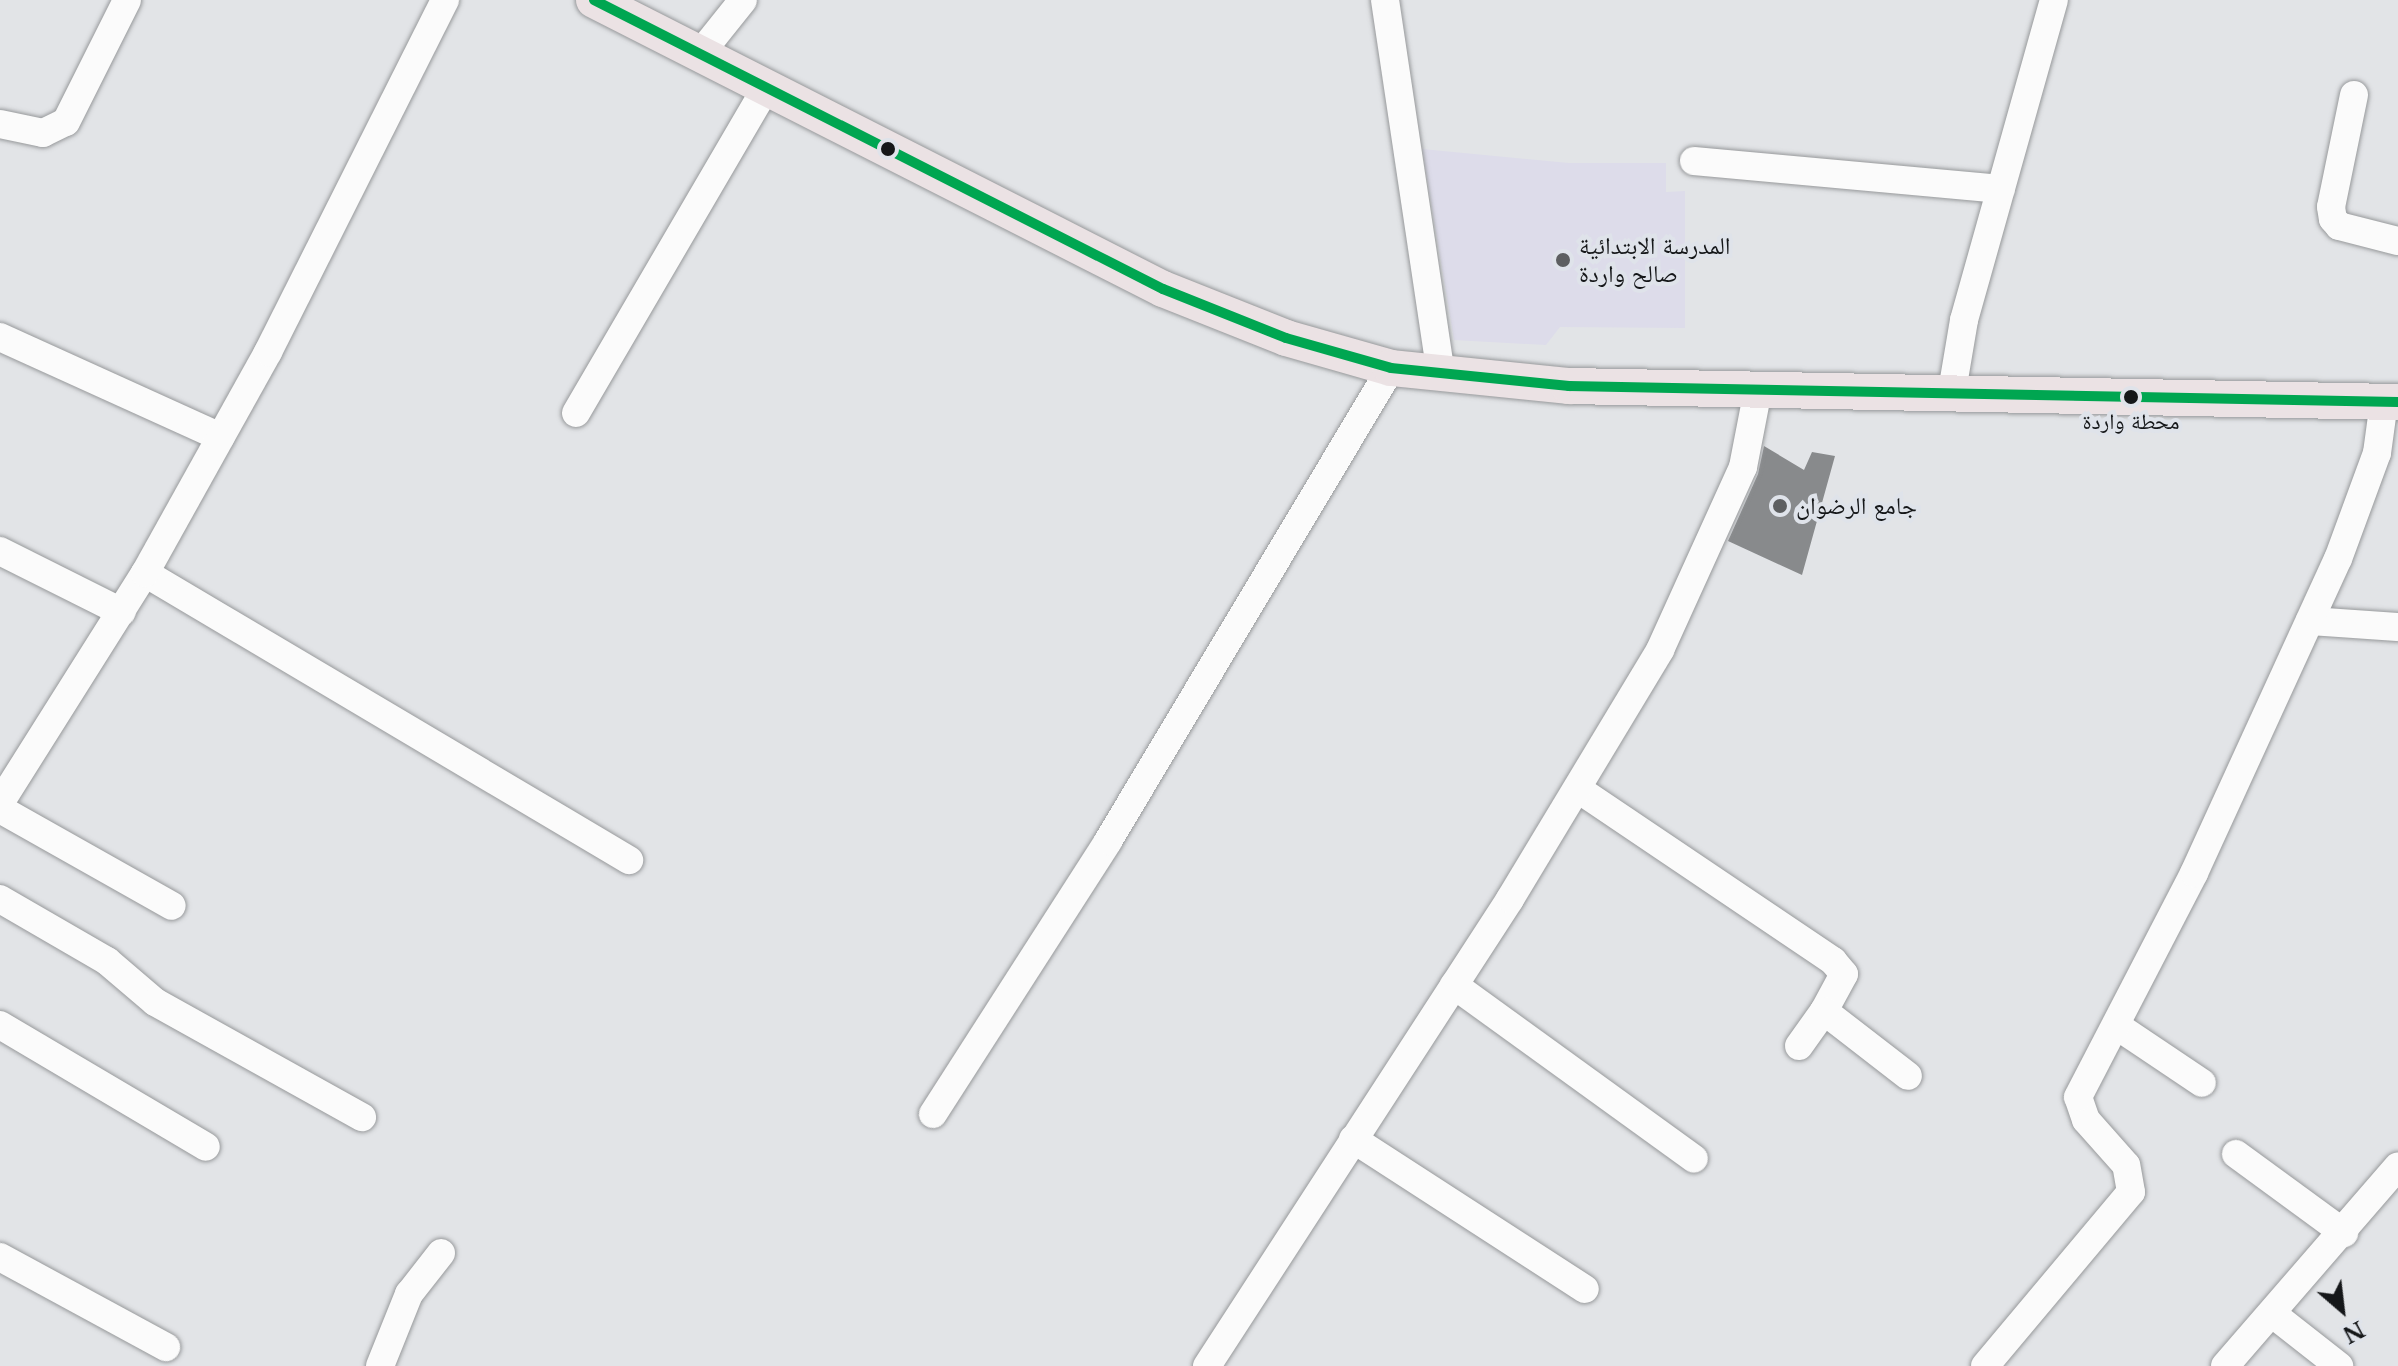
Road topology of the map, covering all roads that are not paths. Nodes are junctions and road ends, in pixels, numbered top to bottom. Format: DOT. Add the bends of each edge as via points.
graph roads {
  1 [pos="127,0"];
  2 [pos="445,0"];
  3 [pos="594,0"];
  4 [pos="743,0"];
  5 [pos="1385,0"];
  6 [pos="2054,0"];
  7 [pos="699,55"];
  8 [pos="766,88"];
  9 [pos="2354,95"];
  10 [pos="0,124"];
  11 [pos="1694,161"];
  12 [pos="2001,189"];
  13 [pos="2398,241"];
  14 [pos="0,337"];
  15 [pos="1391,368"];
  16 [pos="1441,373"];
  17 [pos="1758,390"];
  18 [pos="1951,397"];
  19 [pos="2391,402"];
  20 [pos="576,413"];
  21 [pos="220,437"];
  22 [pos="0,551"];
  23 [pos="145,573"];
  24 [pos="122,612"];
  25 [pos="2310,621"];
  26 [pos="2398,627"];
  27 [pos="1578,789"];
  28 [pos="0,806"];
  29 [pos="629,860"];
  30 [pos="0,899"];
  31 [pos="172,906"];
  32 [pos="1454,985"];
  33 [pos="1824,1011"];
  34 [pos="0,1025"];
  35 [pos="2117,1026"];
  36 [pos="1799,1046"];
  37 [pos="1908,1076"];
  38 [pos="2202,1083"];
  39 [pos="933,1114"];
  40 [pos="362,1117"];
  41 [pos="1353,1139"];
  42 [pos="206,1147"];
  43 [pos="2236,1154"];
  44 [pos="1694,1159"];
  45 [pos="2398,1166"];
  46 [pos="2344,1233"];
  47 [pos="441,1253"];
  48 [pos="0,1257"];
  49 [pos="1585,1289"];
  50 [pos="2274,1315"];
  51 [pos="166,1347"];
  52 [pos="380,1366"];
  53 [pos="1207,1366"];
  54 [pos="1985,1366"];
  55 [pos="2225,1366"];
  56 [pos="2339,1366"];
  1 -- 10 [label="street" via="66,122 43,133"];
  2 -- 21 [label="street"];
  3 -- 7 [label="main road"];
  4 -- 7 [label="street"];
  5 -- 16 [label="street"];
  6 -- 12 [label="street"];
  7 -- 8 [label="main road"];
  8 -- 15 [label="main road" via="1177,295 1286,338"];
  8 -- 20 [label="street"];
  9 -- 13 [label="street" via="2333,219 2339,226"];
  11 -- 12 [label="street"];
  12 -- 18 [label="street" via="1964,320"];
  14 -- 21 [label="street"];
  15 -- 16 [label="main road"];
  15 -- 39 [label="street" via="1108,841"];
  16 -- 17 [label="main road" via="1569,386"];
  17 -- 18 [label="main road"];
  17 -- 27 [label="street" via="1743,467 1727,505 1660,650"];
  18 -- 19 [label="main road"];
  19 -- 25 [label="street" via="2361,501"];
  21 -- 23 [label="street"];
  22 -- 24 [label="street"];
  23 -- 24 [label="street"];
  23 -- 29 [label="street"];
  24 -- 28 [label="street"];
  25 -- 26 [label="street"];
  25 -- 35 [label="street"];
  27 -- 32 [label="street"];
  27 -- 33 [label="street" via="1833,961 1844,974"];
  28 -- 31 [label="street"];
  30 -- 40 [label="street" via="107,961 155,1002"];
  32 -- 41 [label="street"];
  32 -- 44 [label="street"];
  33 -- 36 [label="street"];
  33 -- 37 [label="street"];
  34 -- 42 [label="street"];
  35 -- 38 [label="street"];
  35 -- 54 [label="street" via="2078,1097 2086,1120 2126,1165 2131,1192"];
  41 -- 49 [label="street"];
  41 -- 53 [label="street"];
  43 -- 46 [label="street"];
  45 -- 46 [label="street"];
  46 -- 50 [label="street"];
  47 -- 52 [label="street" via="409,1294"];
  48 -- 51 [label="street"];
  50 -- 55 [label="street"];
  50 -- 56 [label="street"];
}
